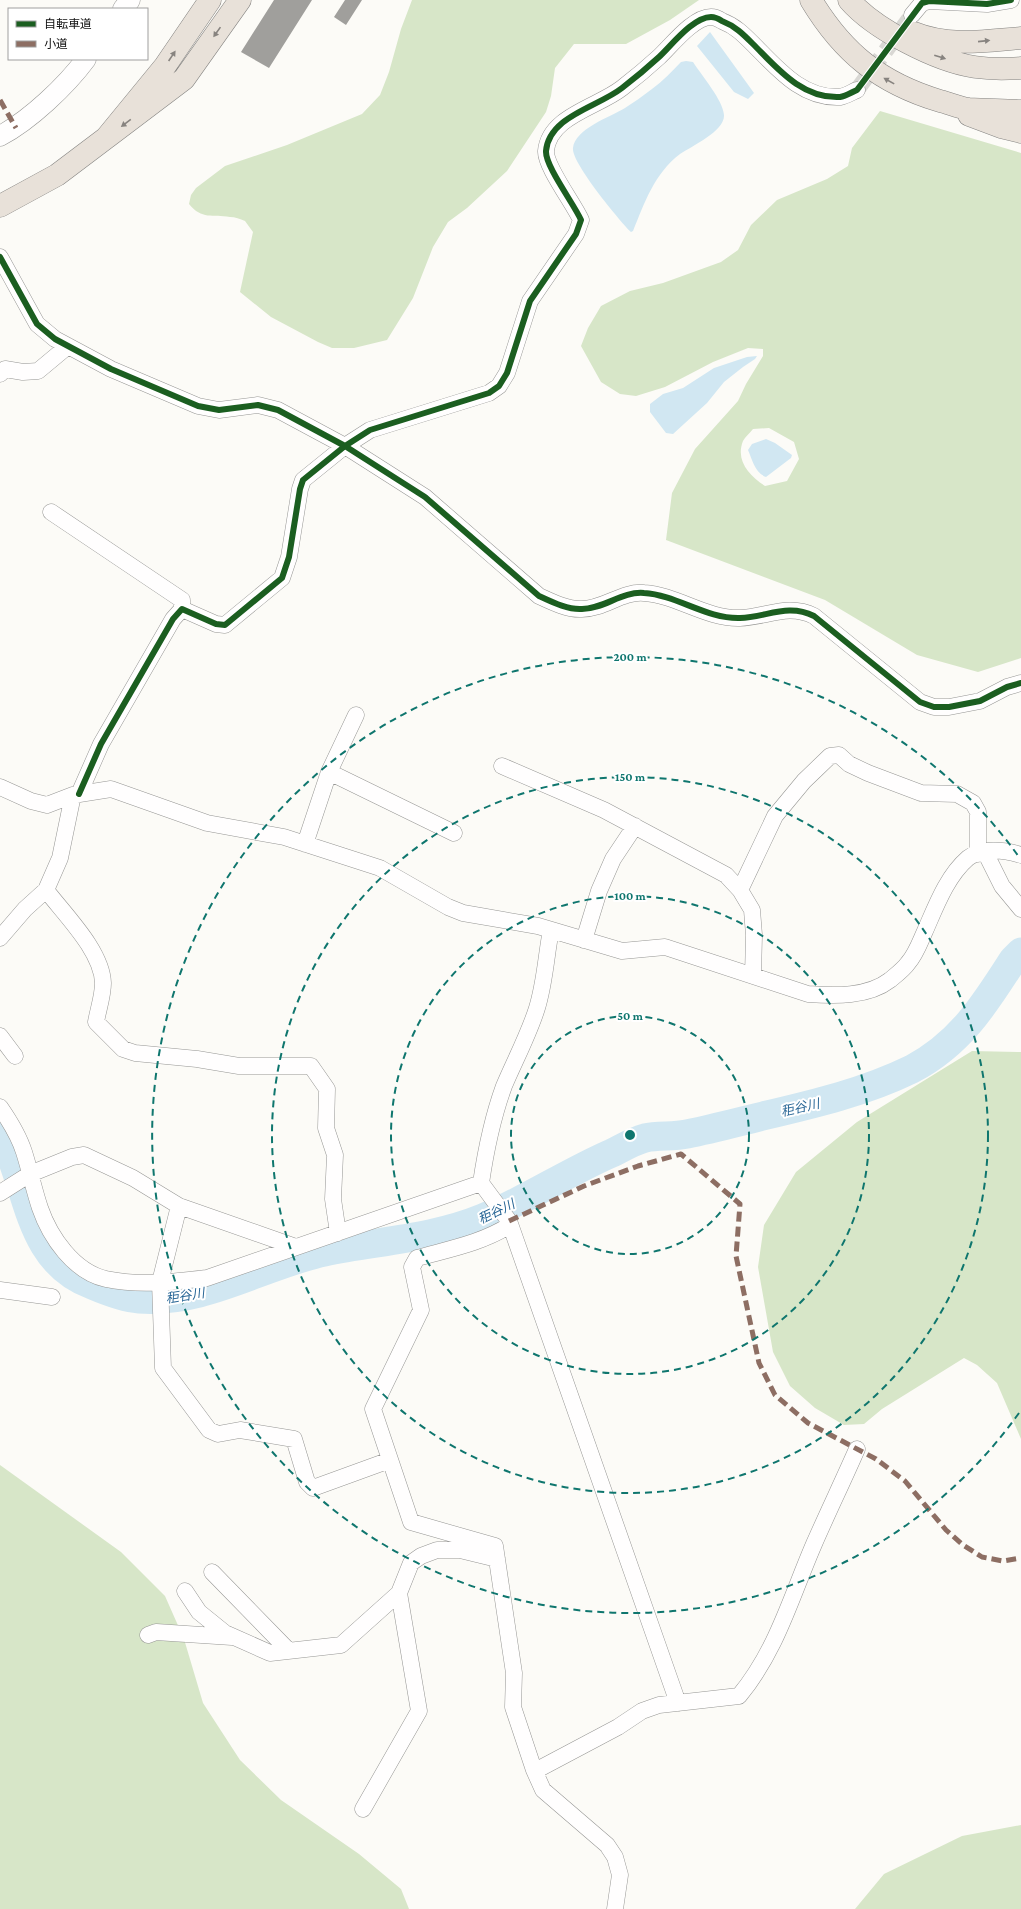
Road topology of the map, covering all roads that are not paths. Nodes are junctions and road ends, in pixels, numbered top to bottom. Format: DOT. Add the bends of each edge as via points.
graph roads {
  1 [pos="130,0"];
  2 [pos="210,0"];
  3 [pos="240,0"];
  4 [pos="811,0"];
  5 [pos="849,0"];
  6 [pos="858,0"];
  7 [pos="1011,0"];
  8 [pos="124,8"];
  9 [pos="912,15"];
  10 [pos="1021,38"];
  11 [pos="85,60"];
  12 [pos="1021,68"];
  13 [pos="857,90"];
  14 [pos="917,94"];
  15 [pos="1021,111"];
  16 [pos="1021,132"];
  17 [pos="0,136"];
  18 [pos="106,138"];
  19 [pos="0,206"];
  20 [pos="1,260"];
  21 [pos="68,346"];
  22 [pos="0,374"];
  23 [pos="345,446"];
  24 [pos="51,512"];
  25 [pos="182,609"];
  26 [pos="1021,683"];
  27 [pos="356,715"];
  28 [pos="502,766"];
  29 [pos="329,772"];
  30 [pos="0,787"];
  31 [pos="76,794"];
  32 [pos="635,826"];
  33 [pos="454,833"];
  34 [pos="305,844"];
  35 [pos="981,853"];
  36 [pos="1021,855"];
  37 [pos="46,890"];
  38 [pos="740,890"];
  39 [pos="1021,909"];
  40 [pos="551,930"];
  41 [pos="0,938"];
  42 [pos="584,940"];
  43 [pos="753,976"];
  44 [pos="0,1036"];
  45 [pos="15,1056"];
  46 [pos="0,1107"];
  47 [pos="29,1175"];
  48 [pos="481,1183"];
  49 [pos="3,1191"];
  50 [pos="179,1206"];
  51 [pos="510,1223"];
  52 [pos="338,1233"];
  53 [pos="296,1247"];
  54 [pos="160,1282"];
  55 [pos="0,1290"];
  56 [pos="52,1297"];
  57 [pos="857,1449"];
  58 [pos="390,1460"];
  59 [pos="497,1559"];
  60 [pos="212,1572"];
  61 [pos="185,1591"];
  62 [pos="399,1593"];
  63 [pos="148,1635"];
  64 [pos="235,1637"];
  65 [pos="289,1651"];
  66 [pos="678,1703"];
  67 [pos="535,1771"];
  68 [pos="363,1809"];
  69 [pos="615,1909"];
  1 -- 8 [label="street"];
  18 -- 2 [label="highway, one-way" via="165,66"];
  3 -- 18 [label="highway, one-way" via="184,79"];
  14 -- 4 [label="highway, one-way" via="887,80 851,53"];
  5 -- 12 [label="highway, one-way" via="873,23 934,55 974,67"];
  6 -- 10 [label="highway, one-way" via="876,15 903,29 939,41 975,42"];
  7 -- 9 [label="street" via="987,4 929,1 922,3"];
  11 -- 17 [label="street" via="72,78 16,128"];
  13 -- 23 [label="street" via="841,97 822,95 802,88 786,77 734,26 711,16 700,20 621,89 562,122 552,133 546,151 548,163 581,220 576,234 530,302 507,373 499,386 489,393 370,430"];
  14 -- 15 [label="highway" via="968,109"];
  14 -- 16 [label="highway" via="1001,127"];
  18 -- 19 [label="highway" via="57,175"];
  20 -- 21 [label="street" via="37,324"];
  21 -- 22 [label="street" via="38,372 5,369"];
  21 -- 23 [label="street" via="111,369 198,406 219,410 258,405 278,410"];
  23 -- 25 [label="street" via="303,480 289,557 282,578 225,625 210,622"];
  23 -- 26 [label="street" via="425,497 539,596 550,601 583,610 625,595 643,592 718,616 740,618 802,610 814,616 920,702 934,707 980,701"];
  24 -- 25 [label="street" via="182,600"];
  25 -- 31 [label="street" via="173,619 101,744"];
  27 -- 29 [label="street"];
  28 -- 32 [label="street"];
  29 -- 33 [label="street"];
  29 -- 34 [label="street"];
  30 -- 31 [label="street" via="31,802 47,805"];
  31 -- 34 [label="street" via="111,789 207,823 284,837"];
  31 -- 37 [label="street" via="60,858"];
  32 -- 38 [label="street" via="726,875"];
  32 -- 42 [label="street" via="613,859 599,891"];
  34 -- 40 [label="street" via="380,868 463,913"];
  35 -- 36 [label="street" via="1008,851"];
  35 -- 38 [label="street" via="978,812 973,803 957,794 921,793 868,773 849,764 839,755 830,756 804,781 775,816"];
  35 -- 39 [label="street" via="1002,886"];
  35 -- 43 [label="street" via="969,857 951,879 938,900 908,964 889,981 864,992 832,996 808,994"];
  37 -- 41 [label="street" via="25,909"];
  37 -- 52 [label="street" via="89,946 101,968 103,984 96,1022 123,1049 135,1053 197,1058 240,1066 311,1066 327,1089 326,1128 335,1154 333,1200"];
  38 -- 43 [label="street" via="752,910"];
  40 -- 42 [label="street"];
  40 -- 48 [label="street" via="546,955 545,982 537,1009 504,1086 488,1133"];
  42 -- 43 [label="street" via="622,951 665,947"];
  44 -- 45 [label="street"];
  46 -- 47 [label="street" via="24,1151"];
  47 -- 49 [label="street"];
  47 -- 50 [label="street" via="84,1154 133,1178"];
  47 -- 54 [label="street" via="48,1227 72,1260 105,1279"];
  48 -- 51 [label="street"];
  48 -- 52 [label="street"];
  50 -- 53 [label="street"];
  50 -- 54 [label="street"];
  51 -- 58 [label="street" via="496,1234 476,1242 417,1258 412,1267 421,1310 373,1409"];
  51 -- 66 [label="street"];
  52 -- 53 [label="street"];
  53 -- 54 [label="street" via="207,1278"];
  54 -- 58 [label="street" via="163,1368 209,1430 218,1434 240,1430 294,1439 307,1482 313,1488"];
  55 -- 56 [label="street"];
  57 -- 66 [label="street" via="814,1544 781,1628 756,1676 739,1696"];
  58 -- 59 [label="street" via="411,1522 495,1546"];
  59 -- 62 [label="street" via="460,1550 437,1550 421,1556 412,1563"];
  59 -- 67 [label="street" via="514,1673 513,1707"];
  60 -- 65 [label="street"];
  61 -- 64 [label="street" via="200,1612 225,1633"];
  62 -- 65 [label="street" via="341,1645"];
  62 -- 68 [label="street" via="419,1711"];
  63 -- 64 [label="street" via="156,1632"];
  64 -- 65 [label="street" via="270,1653"];
  66 -- 67 [label="street" via="659,1705 642,1711 618,1727"];
  67 -- 69 [label="street" via="543,1790 607,1845 615,1857 620,1875"];
}
